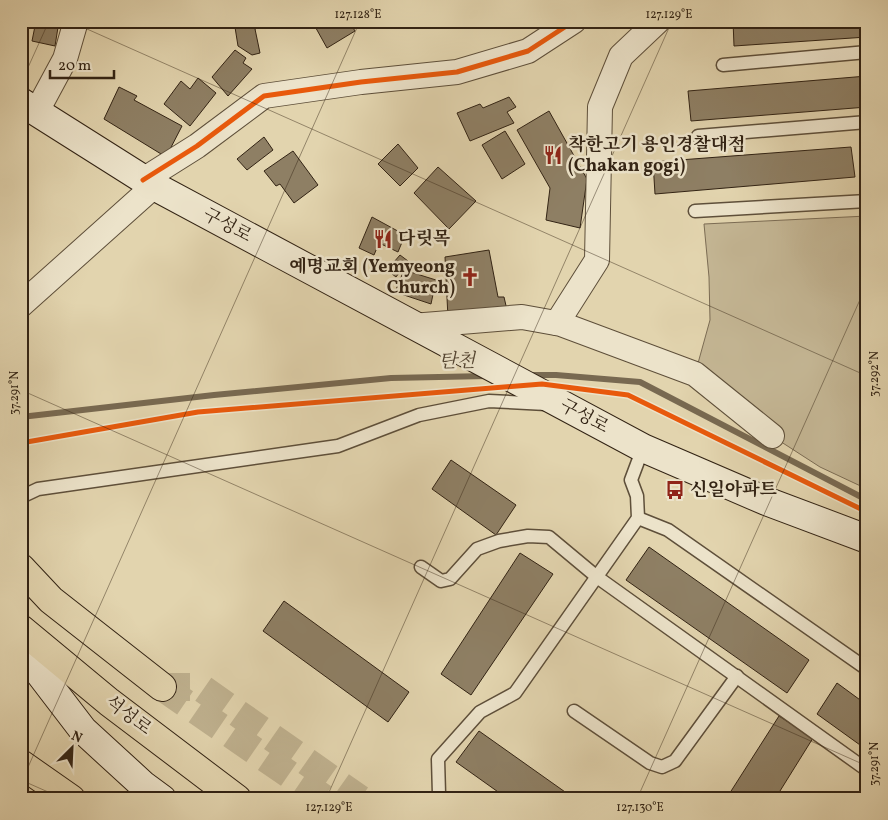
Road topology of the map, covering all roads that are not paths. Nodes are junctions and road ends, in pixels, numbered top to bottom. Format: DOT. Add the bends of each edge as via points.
graph roads {
  1 [pos="76,21"];
  2 [pos="574,21"];
  3 [pos="658,21"];
  4 [pos="867,52"];
  5 [pos="723,65"];
  6 [pos="29,107"];
  7 [pos="867,122"];
  8 [pos="698,136"];
  9 [pos="148,183"];
  10 [pos="867,202"];
  11 [pos="695,211"];
  12 [pos="21,305"];
  13 [pos="557,323"];
  14 [pos="412,326"];
  15 [pos="556,402"];
  16 [pos="772,436"];
  17 [pos="643,448"];
  18 [pos="21,497"];
  19 [pos="638,518"];
  20 [pos="867,539"];
  21 [pos="421,567"];
  22 [pos="21,568"];
  23 [pos="597,578"];
  24 [pos="21,629"];
  25 [pos="21,649"];
  26 [pos="867,669"];
  27 [pos="737,676"];
  28 [pos="162,687"];
  29 [pos="574,712"];
  30 [pos="21,764"];
  31 [pos="867,770"];
  32 [pos="440,797"];
  33 [pos="71,799"];
  34 [pos="162,799"];
  35 [pos="238,799"];
  1 -- 6 [label="street" via="65,59"];
  2 -- 9 [label="street" via="528,51 457,72 264,96"];
  3 -- 13 [label="street" via="621,56 600,107 597,260"];
  4 -- 5 [label="lane"];
  6 -- 9 [label="main road, 구성로"];
  7 -- 8 [label="lane"];
  9 -- 12 [label="street"];
  9 -- 14 [label="main road, 구성로"];
  10 -- 11 [label="lane"];
  13 -- 14 [label="street" via="522,317"];
  13 -- 16 [label="street" via="695,374"];
  14 -- 15 [label="main road, 구성로"];
  15 -- 17 [label="main road, 구성로"];
  15 -- 18 [label="lane" via="489,401 419,415 338,446 38,489"];
  17 -- 19 [label="lane" via="631,480 637,496"];
  17 -- 20 [label="main road, 구성로"];
  19 -- 23 [label="lane"];
  19 -- 26 [label="lane" via="668,530"];
  21 -- 23 [label="lane" via="441,581 450,579 477,549 499,541 548,536"];
  22 -- 28 [label="highway" via="51,600"];
  23 -- 27 [label="lane"];
  23 -- 32 [label="lane" via="515,693 480,712 438,759"];
  24 -- 35 [label="highway, 석성로" via="109,702"];
  25 -- 34 [label="main road" via="83,730"];
  27 -- 29 [label="lane" via="675,761 662,767 650,763"];
  27 -- 31 [label="lane"];
  30 -- 33 [label="highway"];
}
